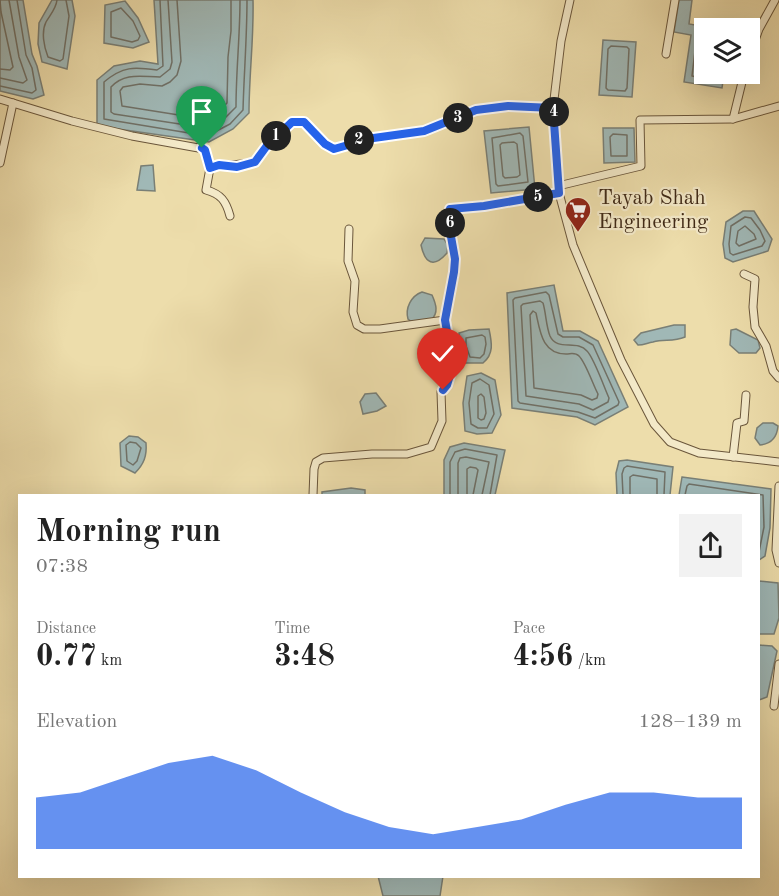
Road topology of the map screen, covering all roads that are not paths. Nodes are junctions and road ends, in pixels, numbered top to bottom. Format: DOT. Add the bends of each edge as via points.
graph roads {
  1 [pos="570,0"];
  2 [pos="675,0"];
  3 [pos="775,0"];
  4 [pos="760,27"];
  5 [pos="666,54"];
  6 [pos="742,84"];
  7 [pos="0,99"];
  8 [pos="13,103"];
  9 [pos="779,106"];
  10 [pos="553,108"];
  11 [pos="734,119"];
  12 [pos="0,163"];
  13 [pos="210,168"];
  14 [pos="558,189"];
  15 [pos="230,216"];
  16 [pos="349,229"];
  17 [pos="744,274"];
  18 [pos="445,320"];
  19 [pos="779,378"];
  20 [pos="746,395"];
  21 [pos="733,457"];
  22 [pos="779,462"];
  23 [pos="779,486"];
  24 [pos="313,494"];
  25 [pos="779,563"];
  26 [pos="779,664"];
  27 [pos="774,706"];
  1 -- 10 [label="street"];
  2 -- 5 [label="street"];
  3 -- 4 [label="street"];
  6 -- 11 [label="street"];
  7 -- 8 [label="street"];
  8 -- 12 [label="street"];
  8 -- 13 [label="street" via="132,136 202,148"];
  9 -- 11 [label="street"];
  10 -- 13 [label="street" via="508,106 476,110 424,131 352,141 334,149 304,122 292,122 255,162"];
  10 -- 14 [label="street"];
  11 -- 14 [label="street" via="640,120 641,166"];
  13 -- 15 [label="street" via="206,190 217,193 227,204"];
  14 -- 18 [label="street" via="484,206 450,209 455,259"];
  14 -- 21 [label="street" via="573,245 596,303 654,424 669,442 699,453"];
  16 -- 18 [label="street" via="348,261 355,281 353,312 357,325 364,330"];
  17 -- 19 [label="street" via="755,279 755,327"];
  18 -- 24 [label="street" via="453,365 441,392 442,424 432,447 407,454 323,458 314,469"];
  20 -- 21 [label="street" via="744,421 736,423"];
  21 -- 22 [label="street"];
  23 -- 25 [label="street"];
  26 -- 27 [label="street"];
}
